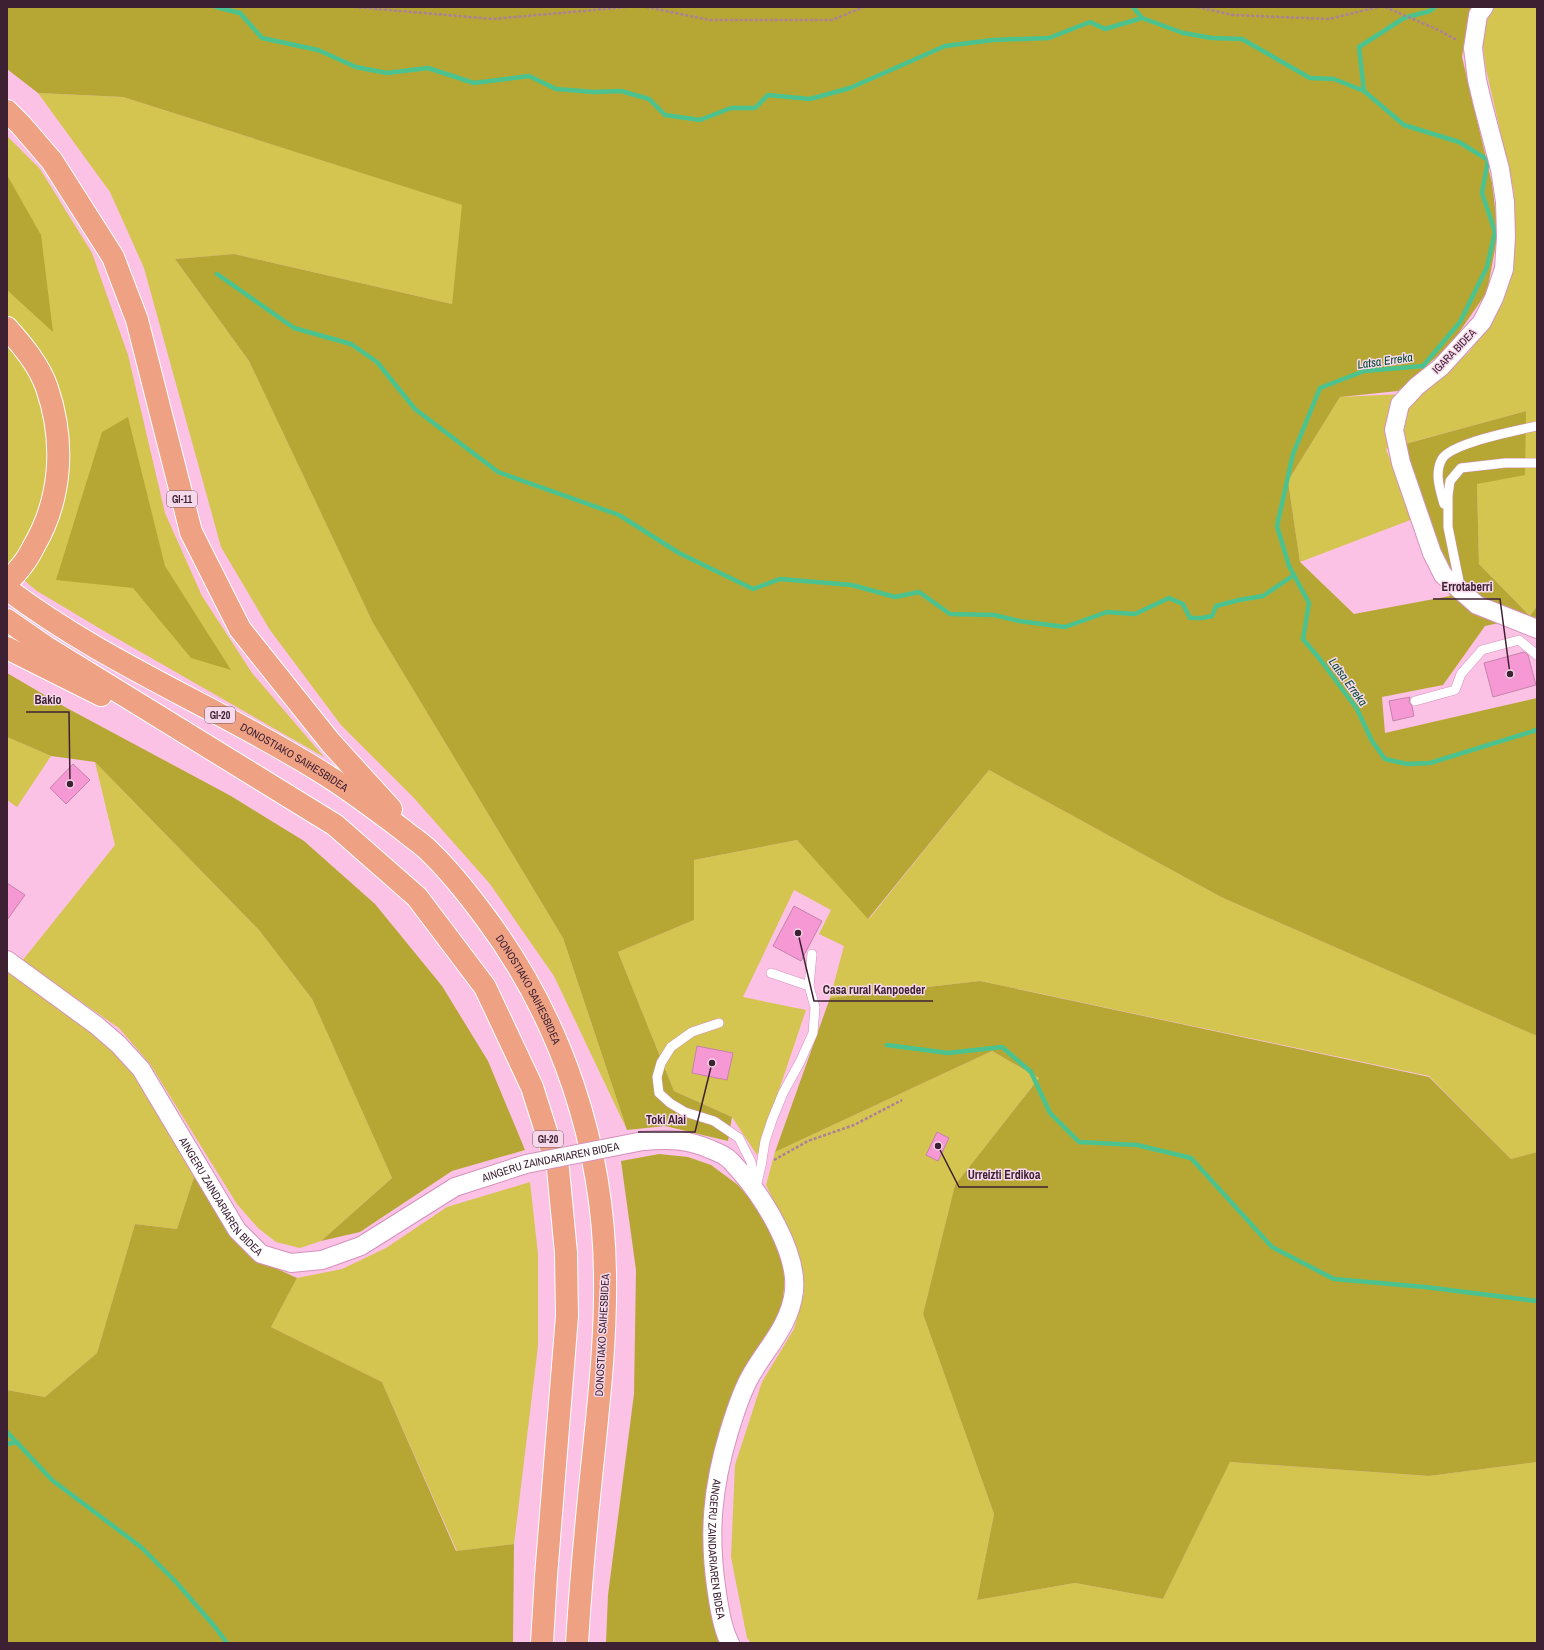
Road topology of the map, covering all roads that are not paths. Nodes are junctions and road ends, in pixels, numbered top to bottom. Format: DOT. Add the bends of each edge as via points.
graph roads {
  1 [pos="1484,7"];
  2 [pos="7,111"];
  3 [pos="7,328"];
  4 [pos="1537,426"];
  5 [pos="1537,463"];
  6 [pos="1448,515"];
  7 [pos="7,582"];
  8 [pos="7,589"];
  9 [pos="1463,594"];
  10 [pos="7,620"];
  11 [pos="1537,629"];
  12 [pos="7,648"];
  13 [pos="1537,655"];
  14 [pos="1415,701"];
  15 [pos="233,761"];
  16 [pos="428,850"];
  17 [pos="812,954"];
  18 [pos="7,960"];
  19 [pos="771,973"];
  20 [pos="809,986"];
  21 [pos="718,1023"];
  22 [pos="755,1190"];
  23 [pos="542,1643"];
  24 [pos="577,1643"];
  25 [pos="730,1643"];
  1 -- 9 [label="street, IGARA BIDEA" via="1478,15 1473,48 1477,80 1500,169 1505,202 1504,269 1482,322 1442,367 1417,386 1400,404 1394,430 1401,463 1432,553 1443,575"];
  2 -- 16 [label="highway, GI-11" via="52,161 113,257 137,320 191,532 240,629 331,743"];
  3 -- 7 [label="highway" via="30,354 47,387 56,424 59,461 54,498 42,533 24,564"];
  4 -- 6 [label="lane" via="1475,440 1442,458 1438,478"];
  5 -- 6 [label="lane" via="1505,463 1461,468 1450,481"];
  6 -- 9 [label="lane" via="1448,527"];
  8 -- 16 [label="highway, DONOSTIAKO SAIHESBIDEA / GI-20" via="61,628 326,775"];
  9 -- 11 [label="street, IGARA BIDEA" via="1477,606"];
  10 -- 15 [label="highway, GI-20" via="46,647"];
  12 -- 15 [label="highway"];
  13 -- 14 [label="lane" via="1519,640 1482,650 1461,674 1455,690"];
  15 -- 23 [label="highway, GI-20" via="335,825 417,897 485,987 532,1086 558,1169 566,1253 567,1316"];
  16 -- 24 [label="highway, DONOSTIAKO SAIHESBIDEA / GI-20" via="474,902 532,990 562,1054 581,1110 593,1159 603,1231 605,1318 600,1393 580,1582"];
  17 -- 20 [label="lane"];
  18 -- 22 [label="street, AINGERU ZAINDARIAREN BIDEA, bridge" via="96,1025 141,1069 237,1230 261,1254 291,1263 322,1260 361,1246 455,1187 526,1164 643,1141 673,1139 700,1144 726,1157"];
  19 -- 20 [label="lane"];
  20 -- 22 [label="lane" via="814,1007 813,1033 772,1120"];
  21 -- 22 [label="lane" via="692,1032 671,1046 661,1063 657,1077 659,1093 670,1104 714,1121 739,1138 751,1162"];
  22 -- 25 [label="street, AINGERU ZAINDARIAREN BIDEA" via="767,1207 782,1239 792,1265 794,1290 788,1316 773,1344 750,1377 738,1404 714,1492 712,1547 715,1580 718,1607"];
}
